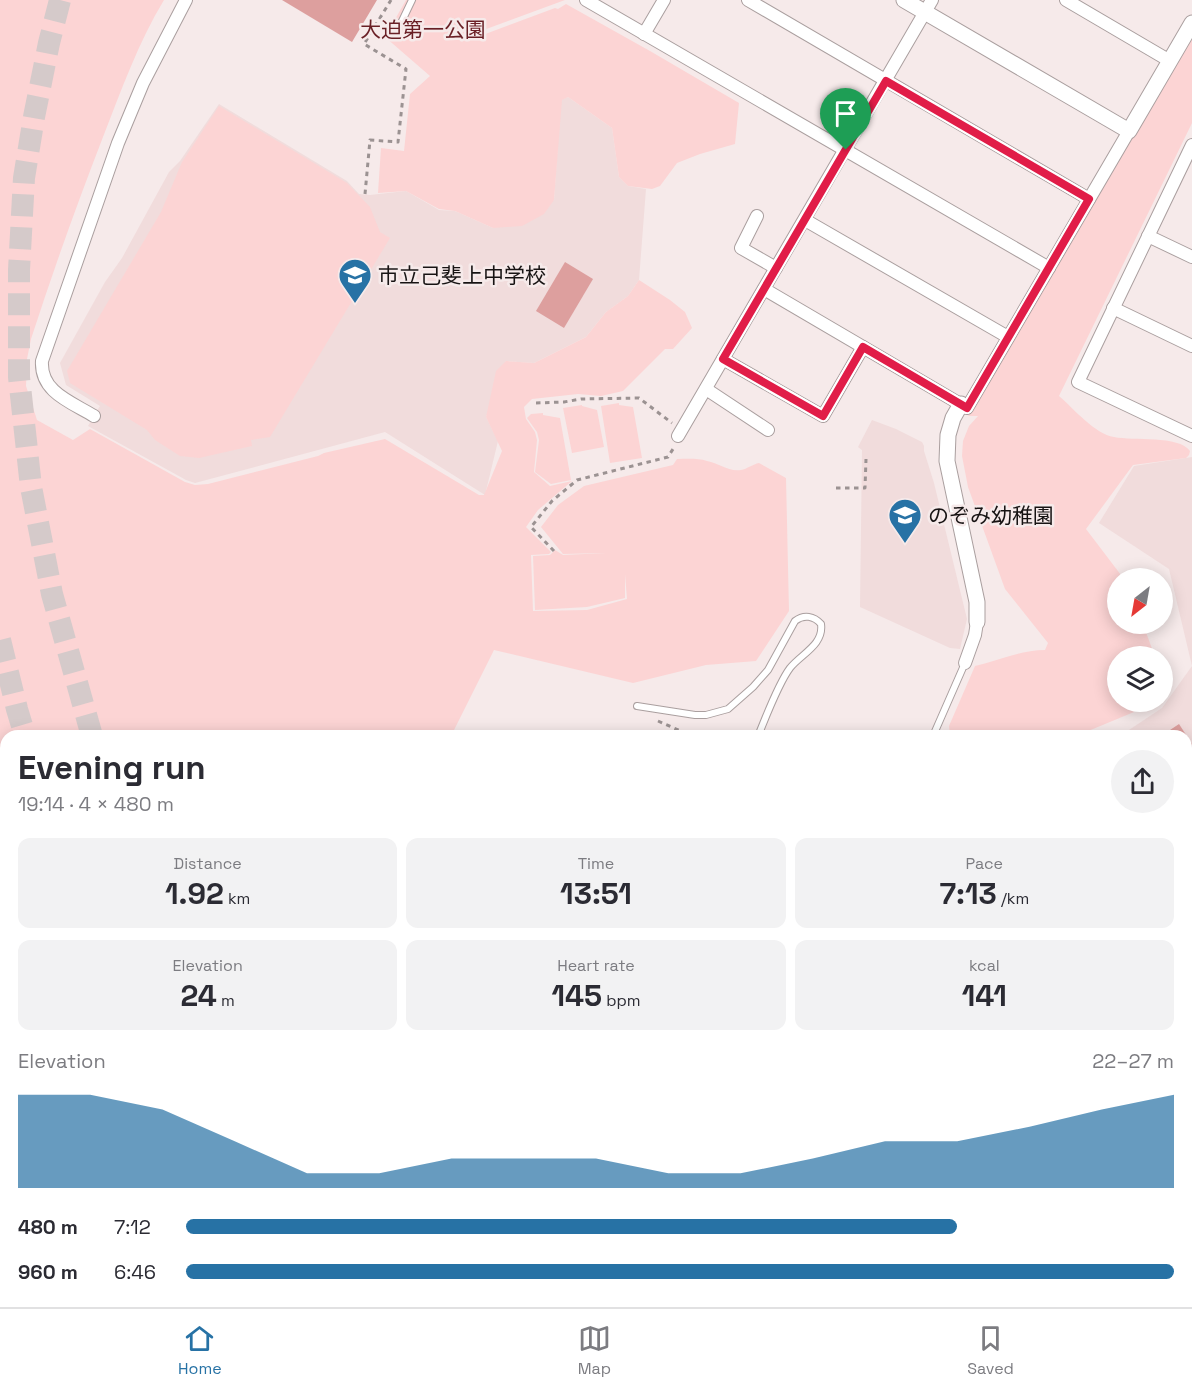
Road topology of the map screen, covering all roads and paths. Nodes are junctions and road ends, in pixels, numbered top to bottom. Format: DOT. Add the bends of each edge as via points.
graph roads {
  1 [pos="186,0"];
  2 [pos="391,0"];
  3 [pos="412,0"];
  4 [pos="586,0"];
  5 [pos="664,0"];
  6 [pos="748,0"];
  7 [pos="904,0"];
  8 [pos="1066,0"];
  9 [pos="929,6"];
  10 [pos="401,22"];
  11 [pos="1192,23"];
  12 [pos="644,34"];
  13 [pos="1170,60"];
  14 [pos="886,81"];
  15 [pos="1129,131"];
  16 [pos="1192,145"];
  17 [pos="846,150"];
  18 [pos="1187,167"];
  19 [pos="365,194"];
  20 [pos="1089,199"];
  21 [pos="757,216"];
  22 [pos="805,220"];
  23 [pos="1148,236"];
  24 [pos="1192,257"];
  25 [pos="776,268"];
  26 [pos="1049,268"];
  27 [pos="764,289"];
  28 [pos="1113,309"];
  29 [pos="1008,338"];
  30 [pos="1192,346"];
  31 [pos="863,347"];
  32 [pos="723,359"];
  33 [pos="706,389"];
  34 [pos="536,403"];
  35 [pos="961,404"];
  36 [pos="94,416"];
  37 [pos="768,430"];
  38 [pos="680,433"];
  39 [pos="1192,436"];
  40 [pos="668,458"];
  41 [pos="866,459"];
  42 [pos="836,488"];
  43 [pos="554,551"];
  44 [pos="977,622"];
  45 [pos="965,663"];
  46 [pos="637,706"];
  47 [pos="665,725"];
  48 [pos="677,730"];
  49 [pos="761,730"];
  50 [pos="936,730"];
  1 -- 36 [label="street" via="118,142 42,361 43,375 50,388"];
  2 -- 19 [label="path" via="364,44 406,69 398,142 370,140"];
  3 -- 10 [label="lane"];
  4 -- 12 [label="street"];
  5 -- 12 [label="street"];
  6 -- 14 [label="street"];
  7 -- 9 [label="street"];
  8 -- 13 [label="street"];
  9 -- 14 [label="street"];
  9 -- 15 [label="street"];
  11 -- 13 [label="street"];
  12 -- 17 [label="street"];
  13 -- 15 [label="street"];
  14 -- 17 [label="street"];
  14 -- 20 [label="street"];
  15 -- 20 [label="street"];
  16 -- 18 [label="street"];
  17 -- 22 [label="street"];
  17 -- 26 [label="street"];
  18 -- 23 [label="street"];
  20 -- 26 [label="street"];
  21 -- 25 [label="street" via="741,248"];
  22 -- 25 [label="street"];
  22 -- 29 [label="street"];
  23 -- 24 [label="street"];
  23 -- 28 [label="street"];
  25 -- 27 [label="street"];
  26 -- 29 [label="street"];
  27 -- 31 [label="street"];
  27 -- 32 [label="street"];
  28 -- 30 [label="street"];
  28 -- 39 [label="street" via="1078,382"];
  29 -- 35 [label="street" via="967,408"];
  31 -- 32 [label="street" via="823,416"];
  31 -- 35 [label="street"];
  32 -- 33 [label="street"];
  33 -- 37 [label="street"];
  33 -- 38 [label="street"];
  34 -- 38 [label="path" via="639,398"];
  35 -- 44 [label="street" via="948,435 947,461"];
  40 -- 43 [label="path" via="577,480 552,501 531,527"];
  41 -- 42 [label="path" via="865,488"];
  44 -- 45 [label="street"];
  45 -- 50 [label="lane"];
  46 -- 49 [label="lane" via="695,715 728,708 768,670 795,621 802,616 812,617 821,624 820,636 789,669"];
  47 -- 48 [label="path"];
}
